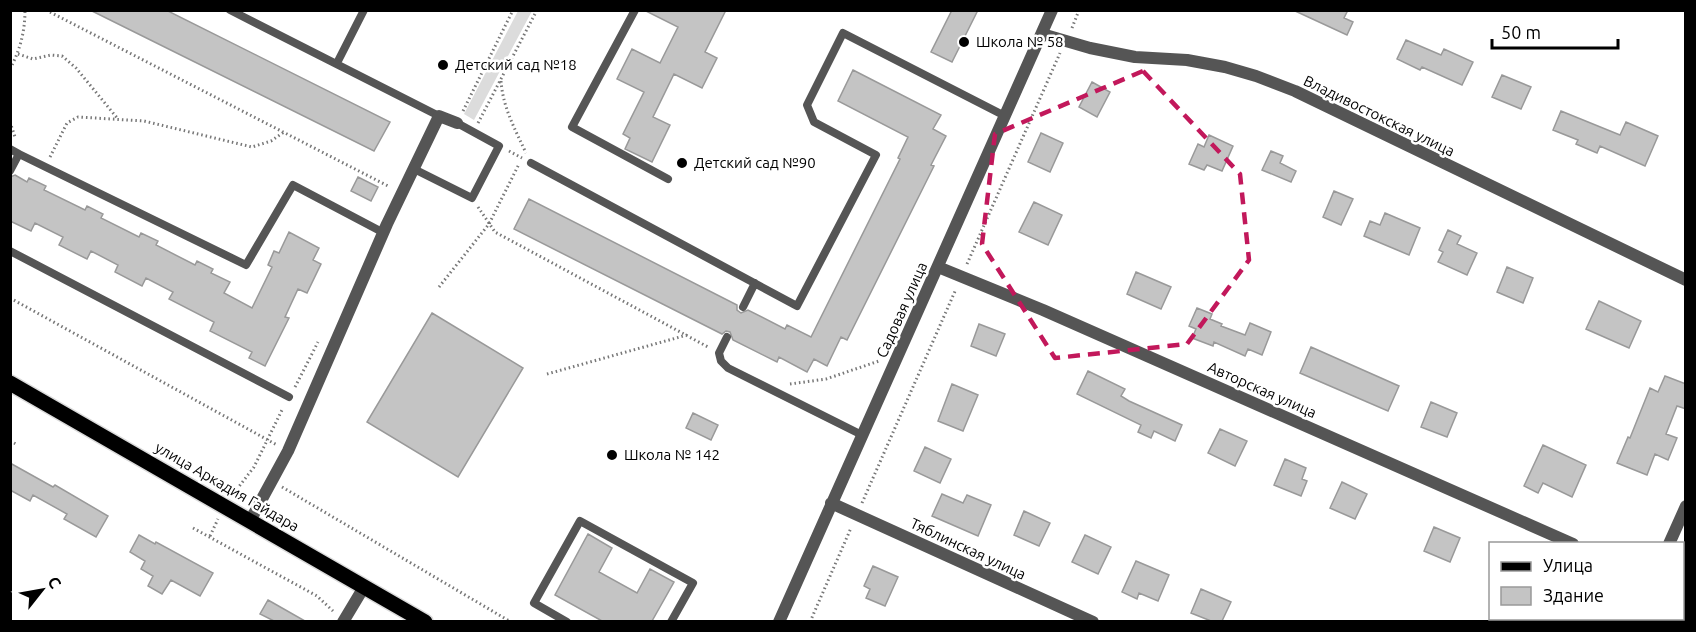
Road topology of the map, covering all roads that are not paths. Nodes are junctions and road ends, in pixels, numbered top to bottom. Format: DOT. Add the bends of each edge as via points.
graph roads {
  1 [pos="230,10"];
  2 [pos="364,10"];
  3 [pos="635,10"];
  4 [pos="1052,10"];
  5 [pos="1042,34"];
  6 [pos="337,63"];
  7 [pos="440,116"];
  8 [pos="1005,116"];
  9 [pos="457,123"];
  10 [pos="15,151"];
  11 [pos="531,163"];
  12 [pos="414,169"];
  13 [pos="10,171"];
  14 [pos="668,179"];
  15 [pos="384,233"];
  16 [pos="10,251"];
  17 [pos="938,267"];
  18 [pos="1686,280"];
  19 [pos="755,283"];
  20 [pos="743,307"];
  21 [pos="728,337"];
  22 [pos="10,383"];
  23 [pos="289,397"];
  24 [pos="862,435"];
  25 [pos="831,504"];
  26 [pos="1686,506"];
  27 [pos="250,521"];
  28 [pos="1571,542"];
  29 [pos="1669,542"];
  30 [pos="364,587"];
  31 [pos="343,621"];
  32 [pos="425,621"];
  33 [pos="567,621"];
  34 [pos="672,621"];
  35 [pos="779,621"];
  36 [pos="1094,621"];
  1 -- 6 [label="lane"];
  2 -- 6 [label="lane"];
  3 -- 14 [label="lane" via="572,127"];
  4 -- 5 [label="street, Садовая улица"];
  5 -- 8 [label="street, Садовая улица"];
  5 -- 18 [label="street, Владивостокская улица" via="1135,57 1187,60 1256,76 1295,91"];
  6 -- 7 [label="lane"];
  7 -- 9 [label="street"];
  7 -- 12 [label="street"];
  8 -- 17 [label="street, Садовая улица"];
  8 -- 19 [label="lane" via="843,33 807,105 814,122 876,155 797,306"];
  9 -- 12 [label="lane" via="499,146 472,198"];
  10 -- 13 [label="lane"];
  10 -- 15 [label="lane" via="246,266 293,185"];
  11 -- 19 [label="lane"];
  12 -- 15 [label="street"];
  15 -- 27 [label="street" via="288,451"];
  16 -- 23 [label="lane"];
  17 -- 24 [label="street, Садовая улица"];
  17 -- 28 [label="street, Авторская улица"];
  19 -- 20 [label="lane"];
  21 -- 24 [label="lane" via="719,353 728,368"];
  22 -- 27 [label="main road, улица Аркадия Гайдара"];
  24 -- 25 [label="street, Садовая улица"];
  25 -- 35 [label="street, Садовая улица"];
  25 -- 36 [label="street, Тяблинская улица"];
  26 -- 29 [label="street"];
  27 -- 30 [label="main road, улица Аркадия Гайдара"];
  30 -- 31 [label="street"];
  30 -- 32 [label="main road, улица Аркадия Гайдара"];
  33 -- 34 [label="lane" via="534,603 580,521 693,583"];
}
